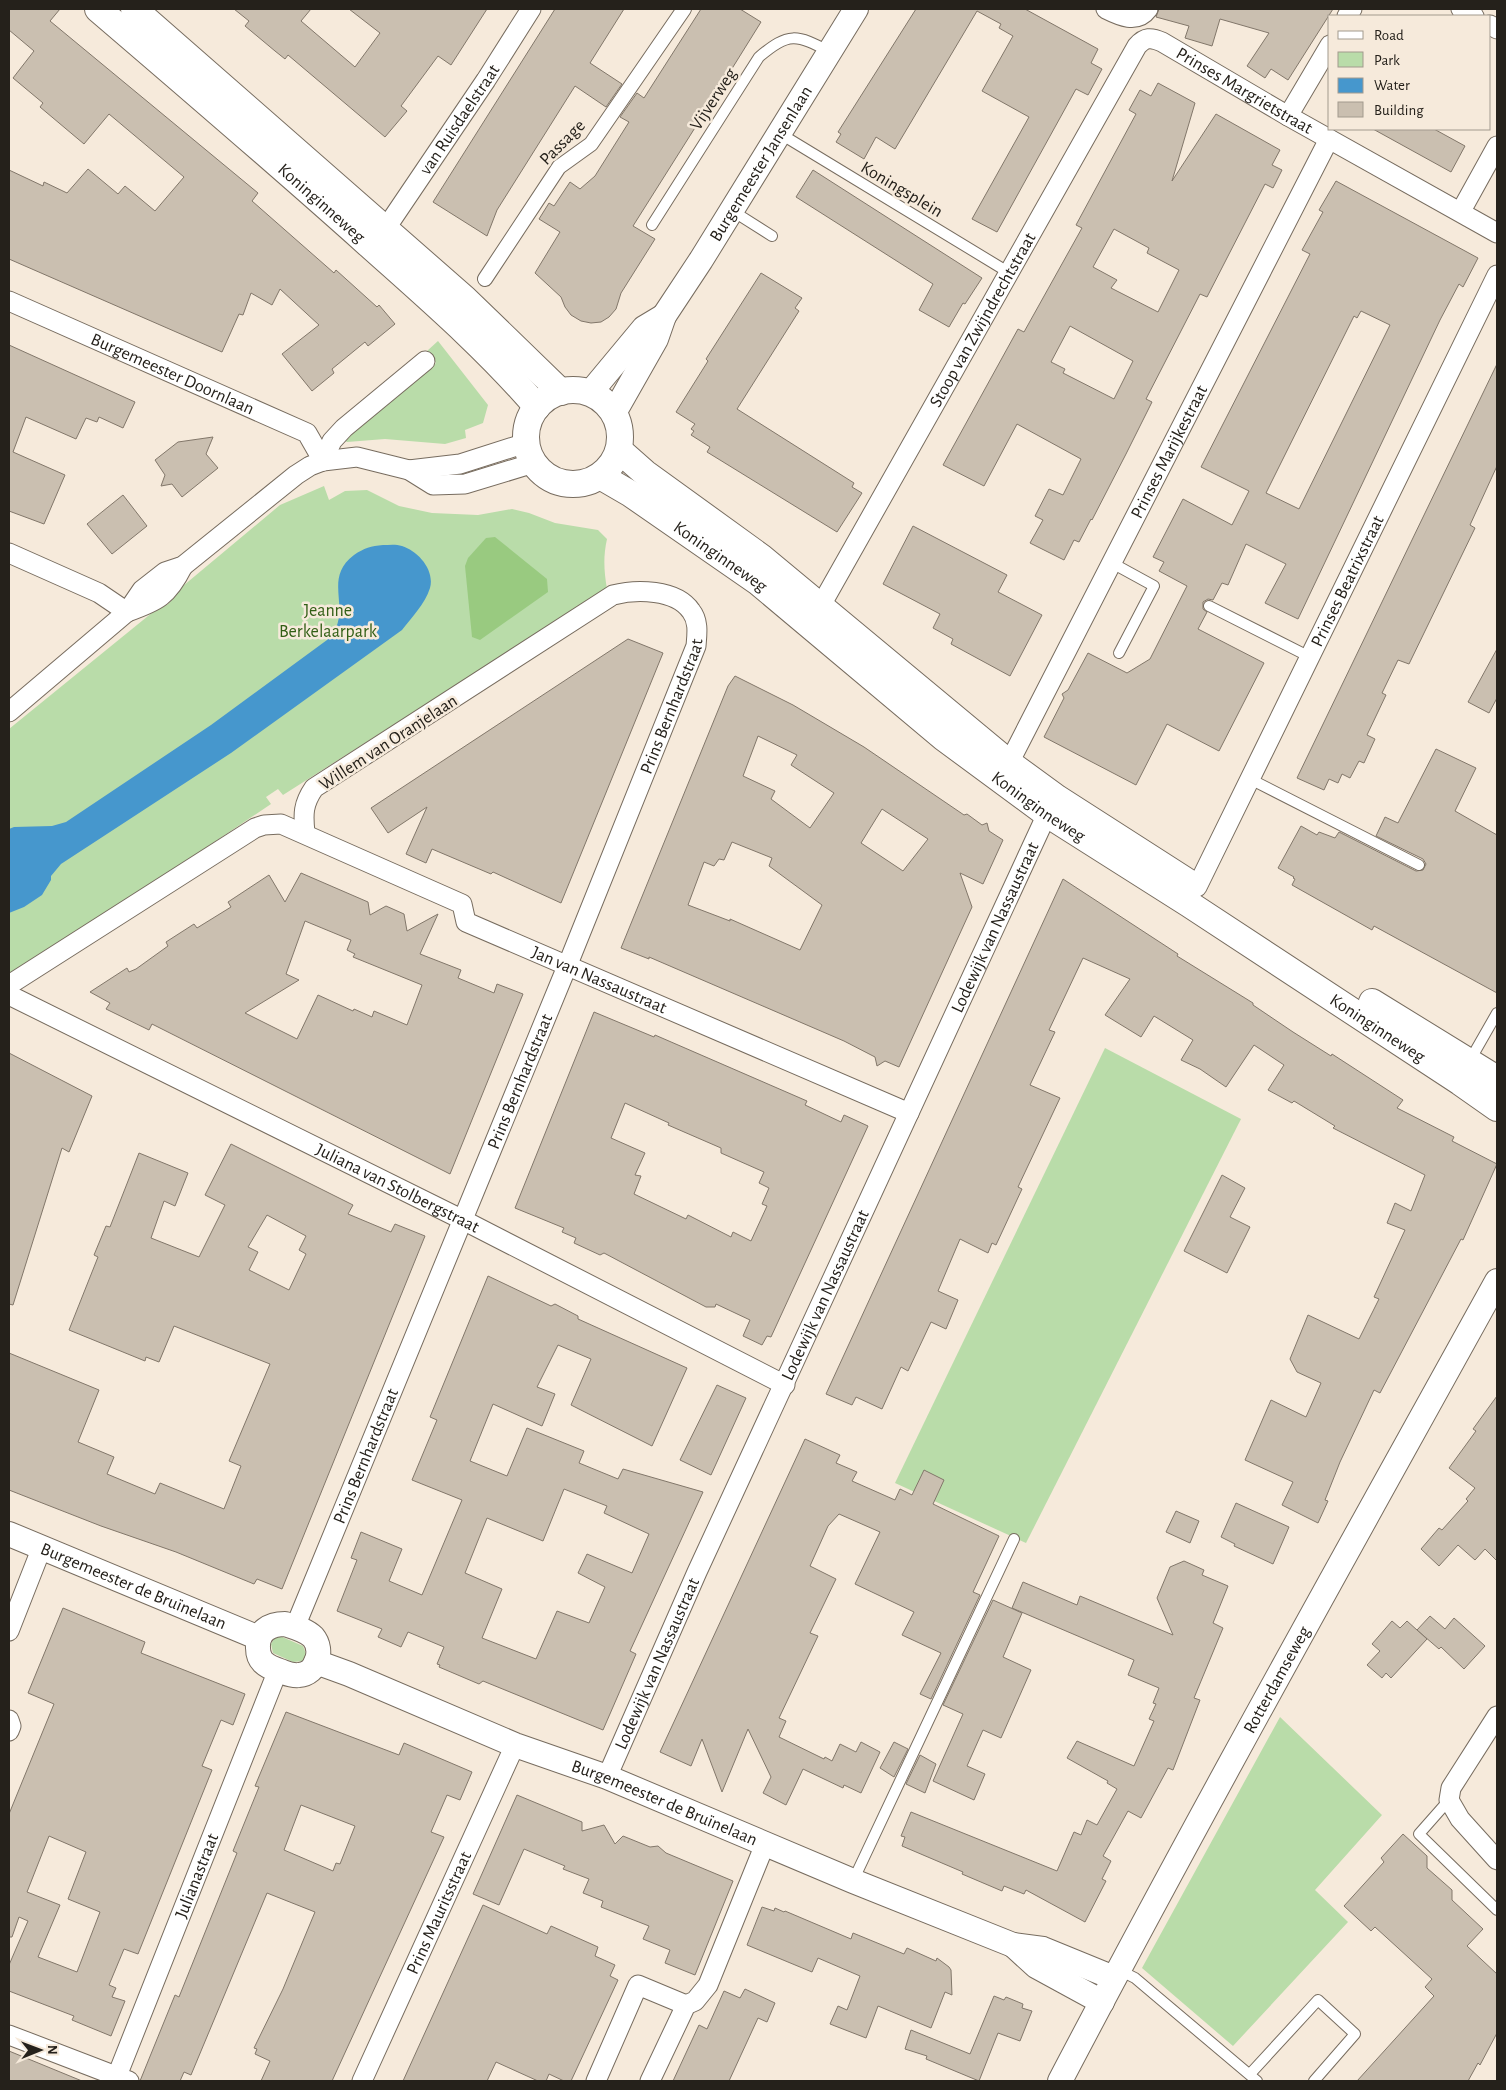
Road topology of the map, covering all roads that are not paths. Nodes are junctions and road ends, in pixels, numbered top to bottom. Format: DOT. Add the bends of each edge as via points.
graph roads {
  1 [pos="98,9"];
  2 [pos="134,9"];
  3 [pos="531,9"];
  4 [pos="684,9"];
  5 [pos="856,9"];
  6 [pos="1106,9"];
  7 [pos="1461,9"];
  8 [pos="1146,12"];
  9 [pos="1472,15"];
  10 [pos="1148,38"];
  11 [pos="1328,49"];
  12 [pos="830,52"];
  13 [pos="1288,116"];
  14 [pos="779,133"];
  15 [pos="1329,139"];
  16 [pos="1497,146"];
  17 [pos="731,210"];
  18 [pos="1461,211"];
  19 [pos="652,225"];
  20 [pos="386,228"];
  21 [pos="1497,233"];
  22 [pos="772,236"];
  23 [pos="1008,272"];
  24 [pos="1497,275"];
  25 [pos="485,279"];
  26 [pos="9,301"];
  27 [pos="664,316"];
  28 [pos="425,361"];
  29 [pos="561,392"];
  30 [pos="590,393"];
  31 [pos="537,407"];
  32 [pos="614,413"];
  33 [pos="619,450"];
  34 [pos="530,453"];
  35 [pos="323,461"];
  36 [pos="600,476"];
  37 [pos="9,553"];
  38 [pos="1112,563"];
  39 [pos="614,595"];
  40 [pos="1209,606"];
  41 [pos="820,607"];
  42 [pos="127,612"];
  43 [pos="1119,653"];
  44 [pos="1310,657"];
  45 [pos="9,712"];
  46 [pos="1008,763"];
  47 [pos="1250,779"];
  48 [pos="1048,814"];
  49 [pos="305,833"];
  50 [pos="1419,865"];
  51 [pos="1197,887"];
  52 [pos="568,964"];
  53 [pos="9,986"];
  54 [pos="9,995"];
  55 [pos="1497,1013"];
  56 [pos="1469,1062"];
  57 [pos="1497,1079"];
  58 [pos="1497,1108"];
  59 [pos="909,1113"];
  60 [pos="463,1220"];
  61 [pos="1497,1281"];
  62 [pos="784,1385"];
  63 [pos="9,1534"];
  64 [pos="1014,1539"];
  65 [pos="42,1547"];
  66 [pos="295,1627"];
  67 [pos="9,1631"];
  68 [pos="259,1638"];
  69 [pos="316,1662"];
  70 [pos="278,1670"];
  71 [pos="1497,1716"];
  72 [pos="9,1720"];
  73 [pos="9,1732"];
  74 [pos="515,1745"];
  75 [pos="608,1777"];
  76 [pos="1449,1800"];
  77 [pos="765,1844"];
  78 [pos="1497,1860"];
  79 [pos="854,1881"];
  80 [pos="1497,1910"];
  81 [pos="1013,1945"];
  82 [pos="1117,1974"];
  83 [pos="1102,2002"];
  84 [pos="686,2005"];
  85 [pos="9,2035"];
  86 [pos="1254,2078"];
  87 [pos="120,2080"];
  88 [pos="362,2081"];
  89 [pos="596,2081"];
  90 [pos="650,2081"];
  91 [pos="1060,2081"];
  92 [pos="1314,2081"];
  1 -- 31 [label="main road, Koninginneweg" via="450,316"];
  2 -- 20 [label="main road, Koninginneweg"];
  3 -- 20 [label="street, van Ruisdaelstraat"];
  4 -- 25 [label="street, Passage" via="591,144 559,167"];
  5 -- 12 [label="street, Burgemeester Jansenlaan"];
  6 -- 8 [label="street" via="1128,17"];
  7 -- 9 [label="street"];
  10 -- 13 [label="street, Prinses Margrietstraat" via="1162,42"];
  10 -- 23 [label="street, Stoop van Zwijndrechtstraat" via="1137,46"];
  11 -- 13 [label="street"];
  12 -- 14 [label="street, Burgemeester Jansenlaan"];
  12 -- 19 [label="lane, Vijverweg" via="812,42 792,37 775,43 759,57"];
  13 -- 15 [label="street, Prinses Margrietstraat"];
  14 -- 17 [label="street, Burgemeester Jansenlaan"];
  14 -- 23 [label="lane, Koningsplein"];
  15 -- 18 [label="street, Prinses Margrietstraat"];
  15 -- 38 [label="street, Prinses Marijkestraat"];
  16 -- 18 [label="street"];
  17 -- 22 [label="lane"];
  17 -- 27 [label="street, Burgemeester Jansenlaan"];
  18 -- 21 [label="street, Prinses Margrietstraat"];
  20 -- 29 [label="main road, Koninginneweg"];
  23 -- 41 [label="street, Stoop van Zwijndrechtstraat"];
  24 -- 44 [label="street, Prinses Beatrixstraat"];
  26 -- 35 [label="street, Burgemeester Doornlaan" via="308,433"];
  27 -- 30 [label="street, Burgemeester Jansenlaan" via="644,328"];
  27 -- 32 [label="street, Burgemeester Jansenlaan" via="656,339"];
  28 -- 35 [label="street" via="344,428 332,441"];
  29 -- 30 [label="main road" via="576,390"];
  29 -- 31 [label="main road"];
  30 -- 32 [label="main road"];
  31 -- 34 [label="main road" via="528,424"];
  32 -- 33 [label="main road" via="620,431"];
  33 -- 36 [label="main road" via="612,465"];
  33 -- 41 [label="main road, Koninginneweg" via="651,478 761,557"];
  34 -- 35 [label="street" via="409,470 357,457"];
  34 -- 36 [label="main road" via="545,476 560,483 577,485"];
  35 -- 42 [label="street" via="296,475 183,566 174,585 154,602"];
  36 -- 48 [label="main road, Koninginneweg" via="758,582 944,738"];
  37 -- 42 [label="street" via="99,593"];
  38 -- 43 [label="lane" via="1154,586"];
  38 -- 46 [label="street, Prinses Marijkestraat"];
  39 -- 49 [label="street, Willem van Oranjelaan" via="314,788 302,813"];
  39 -- 52 [label="street, Prins Bernhardstraat" via="630,591 676,599 691,611 697,626 696,646"];
  40 -- 44 [label="lane"];
  41 -- 46 [label="main road, Koninginneweg"];
  42 -- 45 [label="street"];
  44 -- 47 [label="street, Prinses Beatrixstraat"];
  46 -- 51 [label="main road, Koninginneweg"];
  47 -- 50 [label="lane"];
  47 -- 51 [label="street, Prinses Beatrixstraat"];
  48 -- 58 [label="main road, Koninginneweg"];
  48 -- 59 [label="street, Lodewijk van Nassaustraat"];
  49 -- 52 [label="street, Jan van Nassaustraat" via="462,904 466,922"];
  49 -- 53 [label="street" via="281,824 254,828"];
  51 -- 56 [label="main road, Koninginneweg"];
  52 -- 59 [label="street, Jan van Nassaustraat"];
  52 -- 60 [label="street, Prins Bernhardstraat"];
  54 -- 60 [label="street, Juliana van Stolbergstraat"];
  55 -- 56 [label="lane"];
  56 -- 57 [label="main road, Koninginneweg"];
  59 -- 62 [label="street, Lodewijk van Nassaustraat"];
  60 -- 62 [label="street, Juliana van Stolbergstraat"];
  60 -- 66 [label="street, Prins Bernhardstraat"];
  61 -- 82 [label="street, Rotterdamseweg"];
  62 -- 75 [label="street, Lodewijk van Nassaustraat" via="697,1572"];
  63 -- 65 [label="street, Burgemeester de Bruïnelaan"];
  64 -- 79 [label="lane"];
  65 -- 67 [label="street"];
  65 -- 68 [label="street, Burgemeester de Bruïnelaan"];
  66 -- 68 [label="street" via="285,1624 272,1626 265,1629"];
  66 -- 69 [label="street" via="313,1637 318,1650"];
  68 -- 70 [label="street" via="258,1652 262,1662"];
  69 -- 70 [label="street" via="311,1670 298,1676"];
  69 -- 74 [label="street, Burgemeester de Bruïnelaan"];
  70 -- 87 [label="street, Julianastraat"];
  71 -- 76 [label="street" via="1451,1788"];
  72 -- 73 [label="street"];
  74 -- 75 [label="street, Burgemeester de Bruïnelaan"];
  74 -- 88 [label="street, Prins Mauritsstraat"];
  75 -- 77 [label="street, Burgemeester de Bruïnelaan"];
  76 -- 78 [label="street" via="1460,1819"];
  76 -- 80 [label="lane" via="1419,1834"];
  77 -- 79 [label="street, Burgemeester de Bruïnelaan"];
  77 -- 84 [label="street" via="708,1985 695,2001"];
  79 -- 81 [label="street, Burgemeester de Bruïnelaan"];
  81 -- 82 [label="street, Burgemeester de Bruïnelaan" via="1043,1949"];
  81 -- 83 [label="street, Burgemeester de Bruïnelaan" via="1036,1966"];
  82 -- 83 [label="street, Rotterdamseweg"];
  82 -- 86 [label="lane" via="1135,1978"];
  83 -- 91 [label="street, Rotterdamseweg"];
  84 -- 89 [label="street" via="638,1985"];
  84 -- 90 [label="street"];
  85 -- 87 [label="street"];
  86 -- 92 [label="lane" via="1318,2000 1355,2034"];
}
